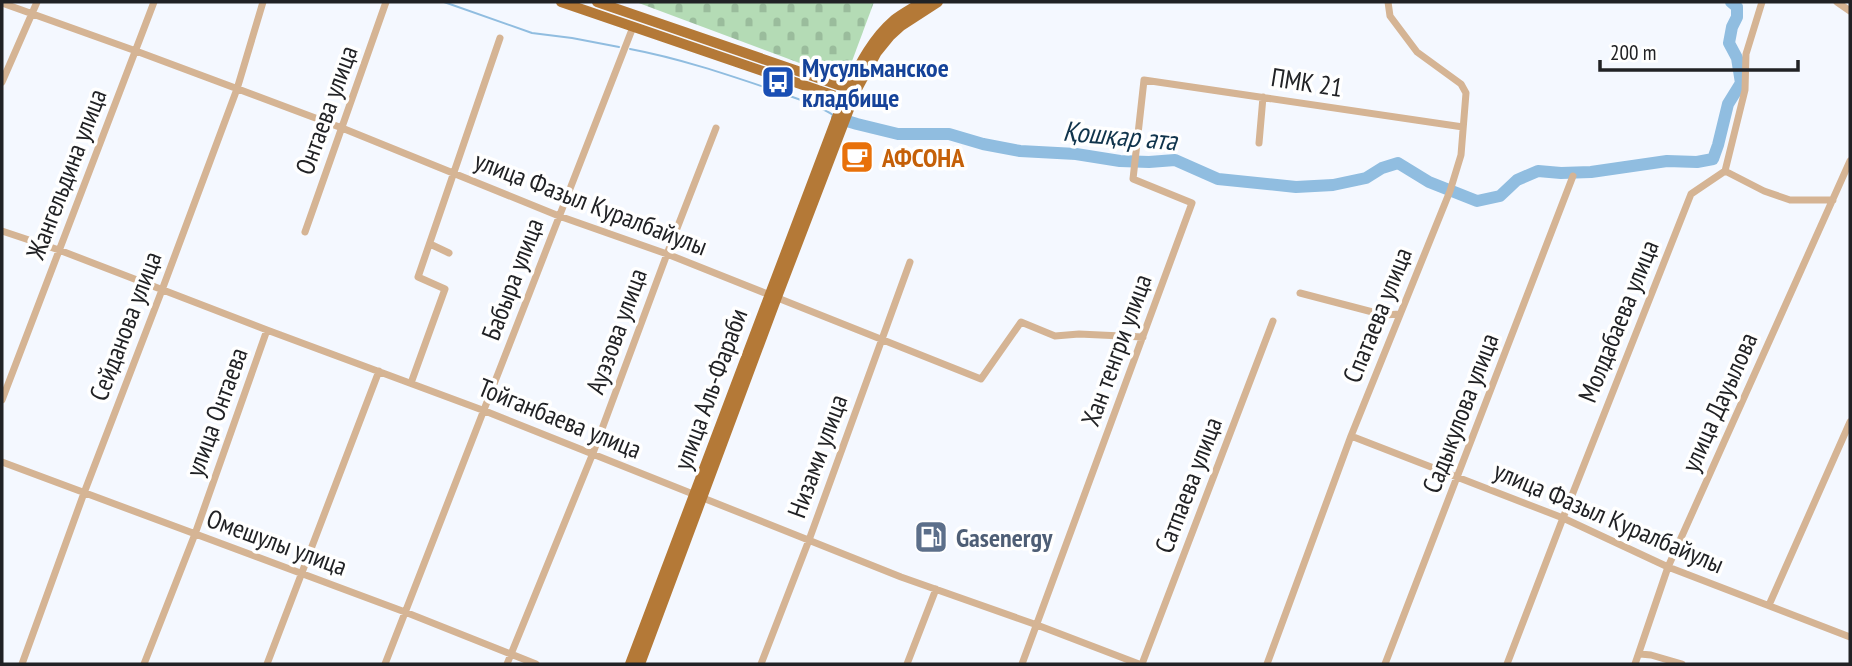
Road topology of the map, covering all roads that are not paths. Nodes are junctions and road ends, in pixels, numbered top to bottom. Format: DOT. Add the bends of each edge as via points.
graph roads {
  1 [pos="37,2"];
  2 [pos="154,2"];
  3 [pos="263,2"];
  4 [pos="386,2"];
  5 [pos="561,2"];
  6 [pos="597,2"];
  7 [pos="922,2"];
  8 [pos="938,2"];
  9 [pos="1388,2"];
  10 [pos="1762,2"];
  11 [pos="1837,2"];
  12 [pos="2,3"];
  13 [pos="1850,11"];
  14 [pos="32,15"];
  15 [pos="633,27"];
  16 [pos="500,38"];
  17 [pos="136,51"];
  18 [pos="1144,80"];
  19 [pos="2,82"];
  20 [pos="237,89"];
  21 [pos="1264,97"];
  22 [pos="848,100"];
  23 [pos="1464,127"];
  24 [pos="342,128"];
  25 [pos="716,128"];
  26 [pos="1259,143"];
  27 [pos="1850,162"];
  28 [pos="1725,171"];
  29 [pos="454,173"];
  30 [pos="1573,176"];
  31 [pos="1833,200"];
  32 [pos="559,216"];
  33 [pos="2,231"];
  34 [pos="305,232"];
  35 [pos="430,244"];
  36 [pos="59,250"];
  37 [pos="450,253"];
  38 [pos="667,254"];
  39 [pos="910,262"];
  40 [pos="162,290"];
  41 [pos="1300,293"];
  42 [pos="773,296"];
  43 [pos="1400,314"];
  44 [pos="1273,321"];
  45 [pos="267,330"];
  46 [pos="1143,337"];
  47 [pos="881,339"];
  48 [pos="379,371"];
  49 [pos="411,383"];
  50 [pos="2,400"];
  51 [pos="485,411"];
  52 [pos="1850,422"];
  53 [pos="1351,436"];
  54 [pos="593,453"];
  55 [pos="2,462"];
  56 [pos="1458,478"];
  57 [pos="84,493"];
  58 [pos="698,496"];
  59 [pos="1563,518"];
  60 [pos="195,534"];
  61 [pos="809,540"];
  62 [pos="1668,567"];
  63 [pos="301,573"];
  64 [pos="936,589"];
  65 [pos="1769,605"];
  66 [pos="405,612"];
  67 [pos="1037,625"];
  68 [pos="1850,637"];
  69 [pos="511,653"];
  70 [pos="1640,654"];
  71 [pos="22,664"];
  72 [pos="144,664"];
  73 [pos="268,664"];
  74 [pos="385,664"];
  75 [pos="507,664"];
  76 [pos="536,664"];
  77 [pos="630,664"];
  78 [pos="640,664"];
  79 [pos="761,664"];
  80 [pos="908,664"];
  81 [pos="1022,664"];
  82 [pos="1140,664"];
  83 [pos="1267,664"];
  84 [pos="1385,664"];
  85 [pos="1507,664"];
  86 [pos="1635,664"];
  87 [pos="1682,664"];
  1 -- 14 [label="street"];
  2 -- 17 [label="street, Жангельдина улица"];
  3 -- 20 [label="street, Сейданова улица"];
  4 -- 24 [label="street, Онтаева улица"];
  5 -- 15 [label="main road"];
  6 -- 22 [label="main road"];
  7 -- 22 [label="main road" via="896,19 870,47"];
  8 -- 22 [label="main road" via="890,36"];
  9 -- 23 [label="street, Спатаева улица" via="1390,16 1417,52 1461,84 1466,93"];
  10 -- 28 [label="street" via="1746,54 1745,90"];
  11 -- 13 [label="street"];
  12 -- 14 [label="street, улица Фазыл Куралбайулы"];
  14 -- 17 [label="street, улица Фазыл Куралбайулы"];
  14 -- 19 [label="street"];
  15 -- 22 [label="main road"];
  15 -- 32 [label="street, Бабыра улица"];
  16 -- 29 [label="street"];
  17 -- 20 [label="street, улица Фазыл Куралбайулы"];
  17 -- 36 [label="street, Жангельдина улица"];
  18 -- 21 [label="street, ПМК 21"];
  18 -- 46 [label="street, Хан тенгри улица" via="1133,179 1192,203"];
  20 -- 24 [label="street, улица Фазыл Куралбайулы"];
  20 -- 40 [label="street, Сейданова улица"];
  21 -- 23 [label="street, ПМК 21"];
  21 -- 26 [label="street"];
  22 -- 42 [label="main road, улица Аль-Фараби"];
  23 -- 43 [label="street, Спатаева улица" via="1450,191"];
  24 -- 29 [label="street, улица Фазыл Куралбайулы"];
  24 -- 34 [label="street, Онтаева улица"];
  25 -- 38 [label="street, Ауэзова улица"];
  27 -- 31 [label="street, улица Дауылова"];
  28 -- 31 [label="street" via="1790,200"];
  28 -- 59 [label="street, Молдабаева улица" via="1691,194"];
  29 -- 32 [label="street, улица Фазыл Куралбайулы"];
  29 -- 35 [label="street"];
  30 -- 56 [label="street, Садыкулова улица"];
  31 -- 62 [label="street, улица Дауылова"];
  32 -- 38 [label="street, улица Фазыл Куралбайулы"];
  32 -- 51 [label="street, Бабыра улица"];
  33 -- 36 [label="street, Тойганбаева улица"];
  35 -- 37 [label="street"];
  35 -- 49 [label="street" via="418,277 445,289"];
  36 -- 40 [label="street, Тойганбаева улица"];
  36 -- 50 [label="street, Жангельдина улица"];
  38 -- 42 [label="street, улица Фазыл Куралбайулы"];
  38 -- 54 [label="street, Ауэзова улица"];
  39 -- 47 [label="street, Низами улица"];
  40 -- 45 [label="street, Тойганбаева улица"];
  40 -- 57 [label="street, Сейданова улица"];
  41 -- 43 [label="street" via="1384,315"];
  42 -- 47 [label="street, улица Фазыл Куралбайулы"];
  42 -- 58 [label="main road, улица Аль-Фараби"];
  43 -- 53 [label="street, Спатаева улица"];
  44 -- 82 [label="street, Сатпаева улица"];
  45 -- 48 [label="street, Тойганбаева улица"];
  45 -- 60 [label="street, улица Онтаева"];
  46 -- 47 [label="street, улица Фазыл Куралбайулы" via="1055,336 1021,322 981,379"];
  46 -- 67 [label="street, Хан тенгри улица"];
  47 -- 61 [label="street, Низами улица"];
  48 -- 49 [label="street, Тойганбаева улица"];
  48 -- 63 [label="street"];
  49 -- 51 [label="street, Тойганбаева улица"];
  51 -- 54 [label="street, Тойганбаева улица"];
  51 -- 66 [label="street, Бабыра улица"];
  52 -- 65 [label="street"];
  53 -- 56 [label="street, улица Фазыл Куралбайулы"];
  53 -- 83 [label="street, Спатаева улица"];
  54 -- 58 [label="street, Тойганбаева улица"];
  54 -- 69 [label="street, Ауэзова улица"];
  55 -- 57 [label="street, Омешулы улица"];
  56 -- 59 [label="street, улица Фазыл Куралбайулы"];
  56 -- 84 [label="street, Садыкулова улица"];
  57 -- 60 [label="street, Омешулы улица"];
  57 -- 71 [label="street, Сейданова улица"];
  58 -- 61 [label="street, Тойганбаева улица"];
  58 -- 77 [label="main road, улица Аль-Фараби"];
  58 -- 78 [label="main road, улица Аль-Фараби"];
  59 -- 62 [label="street, улица Фазыл Куралбайулы"];
  59 -- 85 [label="street, Молдабаева улица"];
  60 -- 63 [label="street, Омешулы улица"];
  60 -- 72 [label="street, улица Онтаева"];
  61 -- 64 [label="street, Тойганбаева улица"];
  61 -- 79 [label="street, Низами улица"];
  62 -- 65 [label="street, улица Фазыл Куралбайулы"];
  62 -- 70 [label="street, улица Дауылова"];
  63 -- 66 [label="street, Омешулы улица"];
  63 -- 73 [label="street"];
  64 -- 67 [label="street, Тойганбаева улица"];
  64 -- 80 [label="street"];
  65 -- 68 [label="street, улица Фазыл Куралбайулы"];
  66 -- 69 [label="street, Омешулы улица"];
  66 -- 74 [label="street, Бабыра улица"];
  67 -- 81 [label="street, Хан тенгри улица"];
  67 -- 82 [label="street, Тойганбаева улица"];
  69 -- 75 [label="street, Ауэзова улица"];
  69 -- 76 [label="street, Омешулы улица"];
  70 -- 86 [label="street, улица Дауылова"];
  70 -- 87 [label="street"];
}
